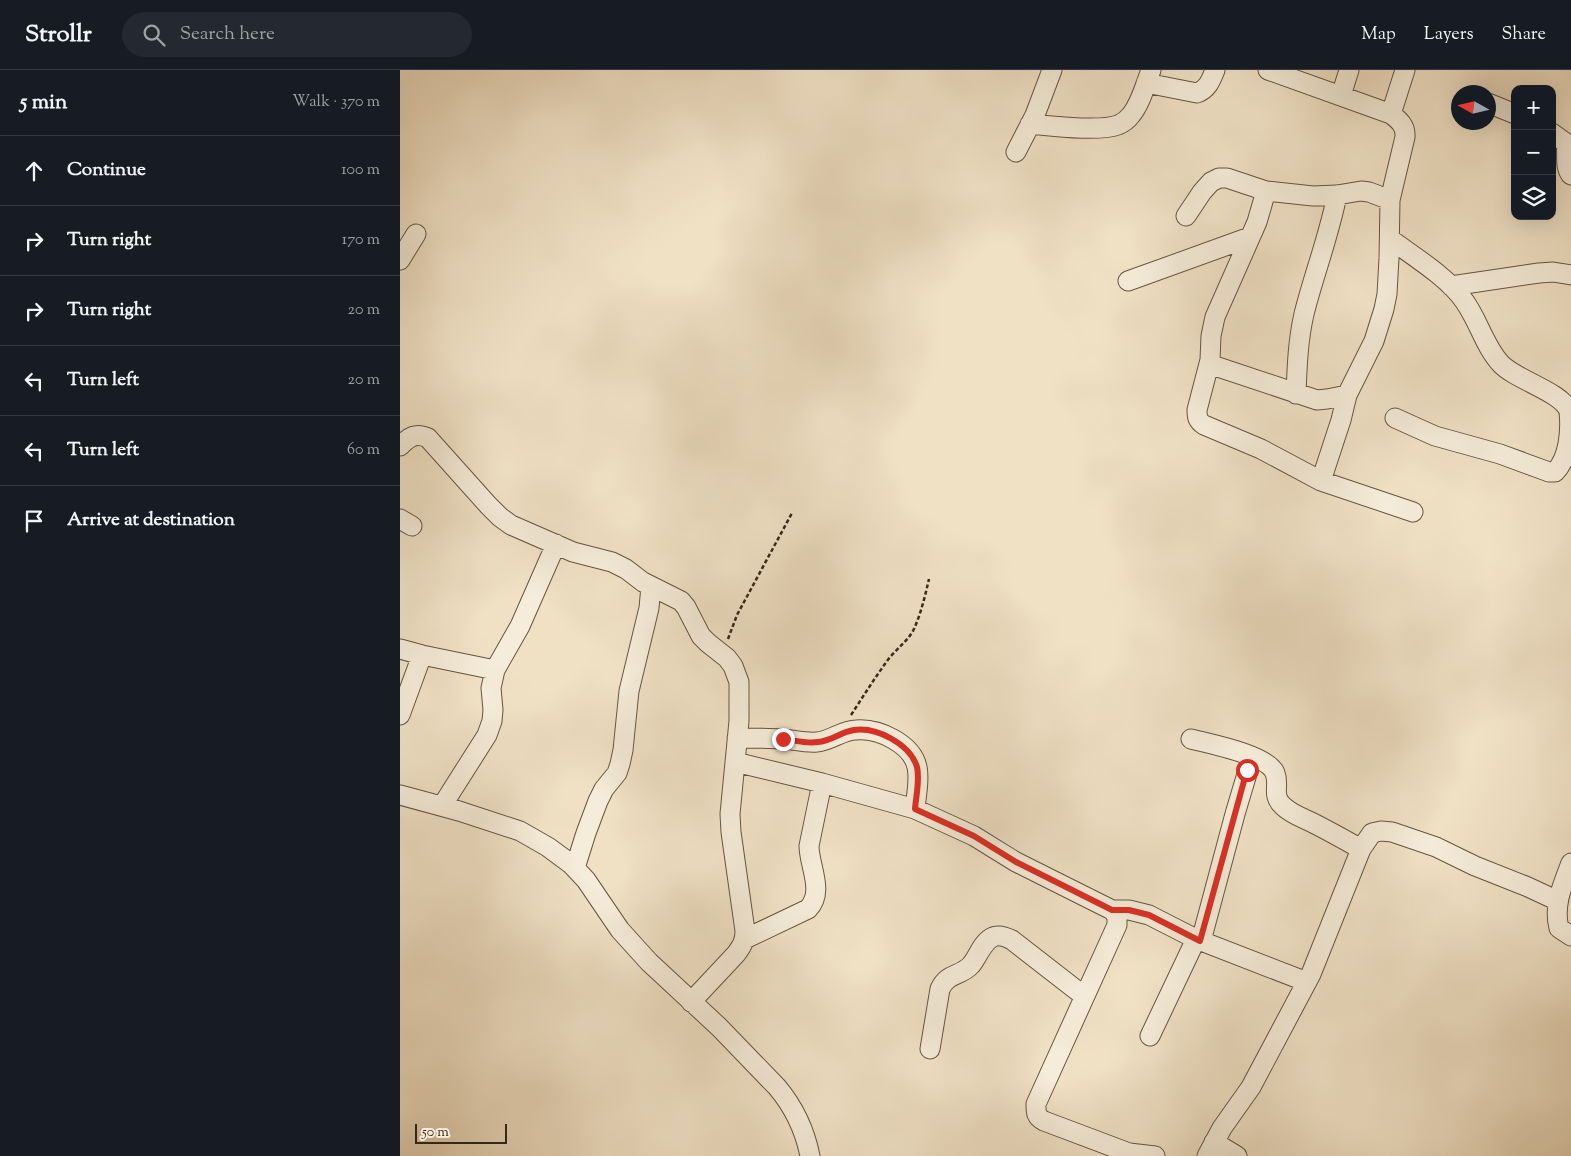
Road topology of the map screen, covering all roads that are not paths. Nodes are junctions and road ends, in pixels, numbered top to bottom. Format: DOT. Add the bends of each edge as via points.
graph roads {
  1 [pos="1052,70"];
  2 [pos="1215,70"];
  3 [pos="1268,70"];
  4 [pos="1349,70"];
  5 [pos="1405,70"];
  6 [pos="1149,76"];
  7 [pos="1341,96"];
  8 [pos="1496,106"];
  9 [pos="1511,112"];
  10 [pos="1391,114"];
  11 [pos="1030,124"];
  12 [pos="1556,136"];
  13 [pos="1016,152"];
  14 [pos="1571,175"];
  15 [pos="1266,191"];
  16 [pos="1337,195"];
  17 [pos="1390,200"];
  18 [pos="1186,216"];
  19 [pos="416,234"];
  20 [pos="1250,237"];
  21 [pos="1390,239"];
  22 [pos="400,260"];
  23 [pos="1571,275"];
  24 [pos="1128,281"];
  25 [pos="1451,286"];
  26 [pos="1209,364"];
  27 [pos="1296,394"];
  28 [pos="1347,395"];
  29 [pos="1395,418"];
  30 [pos="400,446"];
  31 [pos="1321,481"];
  32 [pos="1413,512"];
  33 [pos="556,544"];
  34 [pos="650,586"];
  35 [pos="400,648"];
  36 [pos="422,655"];
  37 [pos="495,670"];
  38 [pos="400,715"];
  39 [pos="737,738"];
  40 [pos="1191,739"];
  41 [pos="1252,757"];
  42 [pos="735,762"];
  43 [pos="822,783"];
  44 [pos="400,795"];
  45 [pos="442,806"];
  46 [pos="915,809"];
  47 [pos="1361,849"];
  48 [pos="1571,863"];
  49 [pos="576,868"];
  50 [pos="1558,901"];
  51 [pos="1112,910"];
  52 [pos="1571,936"];
  53 [pos="745,939"];
  54 [pos="1198,940"];
  55 [pos="1307,982"];
  56 [pos="1084,996"];
  57 [pos="691,1002"];
  58 [pos="1150,1036"];
  59 [pos="930,1049"];
  60 [pos="1211,1149"];
  61 [pos="810,1156"];
  62 [pos="1155,1156"];
  63 [pos="1237,1156"];
  1 -- 11 [label="street"];
  2 -- 6 [label="street" via="1210,84 1197,93"];
  3 -- 7 [label="street"];
  4 -- 7 [label="street"];
  5 -- 10 [label="street"];
  6 -- 11 [label="street" via="1138,105 1120,124 1085,128"];
  7 -- 10 [label="street"];
  8 -- 9 [label="street"];
  10 -- 17 [label="street" via="1399,120 1405,137"];
  11 -- 13 [label="street"];
  12 -- 14 [label="street" via="1566,143"];
  15 -- 16 [label="street"];
  15 -- 18 [label="street" via="1219,178 1202,192"];
  15 -- 20 [label="street"];
  16 -- 17 [label="street" via="1361,191"];
  16 -- 27 [label="street" via="1304,315"];
  17 -- 21 [label="street"];
  19 -- 22 [label="street"];
  20 -- 24 [label="street"];
  20 -- 26 [label="street" via="1215,317"];
  21 -- 25 [label="street"];
  21 -- 28 [label="street" via="1384,309 1374,341"];
  23 -- 25 [label="street" via="1539,273"];
  25 -- 29 [label="street" via="1465,301 1501,364 1553,395 1569,410 1570,438 1562,465 1555,472 1549,472 1435,436"];
  26 -- 27 [label="street"];
  26 -- 31 [label="street" via="1197,410 1200,422"];
  27 -- 28 [label="street" via="1317,400"];
  28 -- 31 [label="street"];
  30 -- 33 [label="street" via="414,435 428,438 500,517 523,531"];
  31 -- 32 [label="street"];
  33 -- 34 [label="street" via="612,562"];
  33 -- 37 [label="street" via="520,626"];
  34 -- 39 [label="street" via="681,601 701,636 733,666 739,682"];
  34 -- 49 [label="street" via="649,608 629,691 620,764 598,801"];
  35 -- 36 [label="street"];
  36 -- 37 [label="street"];
  36 -- 38 [label="street"];
  37 -- 45 [label="street" via="491,688 492,721 487,736"];
  39 -- 42 [label="street"];
  39 -- 46 [label="street" via="818,742 857,730 886,736 908,751 917,768"];
  40 -- 41 [label="street"];
  41 -- 47 [label="street" via="1273,768 1277,799 1282,805"];
  41 -- 54 [label="street"];
  42 -- 43 [label="street"];
  42 -- 53 [label="street" via="730,832"];
  43 -- 46 [label="street"];
  43 -- 53 [label="street" via="809,846 816,885 813,904"];
  44 -- 45 [label="street"];
  45 -- 49 [label="street" via="520,831"];
  46 -- 51 [label="street" via="974,836 1016,862"];
  47 -- 50 [label="street" via="1372,833 1392,832 1436,847"];
  47 -- 55 [label="street"];
  48 -- 50 [label="street"];
  49 -- 57 [label="street" via="627,938"];
  50 -- 52 [label="street" via="1556,917 1559,928"];
  51 -- 54 [label="street" via="1149,915"];
  51 -- 56 [label="street" via="1117,916 1117,925"];
  53 -- 57 [label="street" via="736,954"];
  54 -- 55 [label="street"];
  54 -- 58 [label="street"];
  55 -- 60 [label="street" via="1251,1087"];
  56 -- 59 [label="street" via="1012,940 1004,936 990,938 970,966 944,981"];
  56 -- 62 [label="street" via="1036,1104 1038,1118 1128,1153"];
  57 -- 61 [label="street" via="785,1096"];
  60 -- 63 [label="street"];
}
